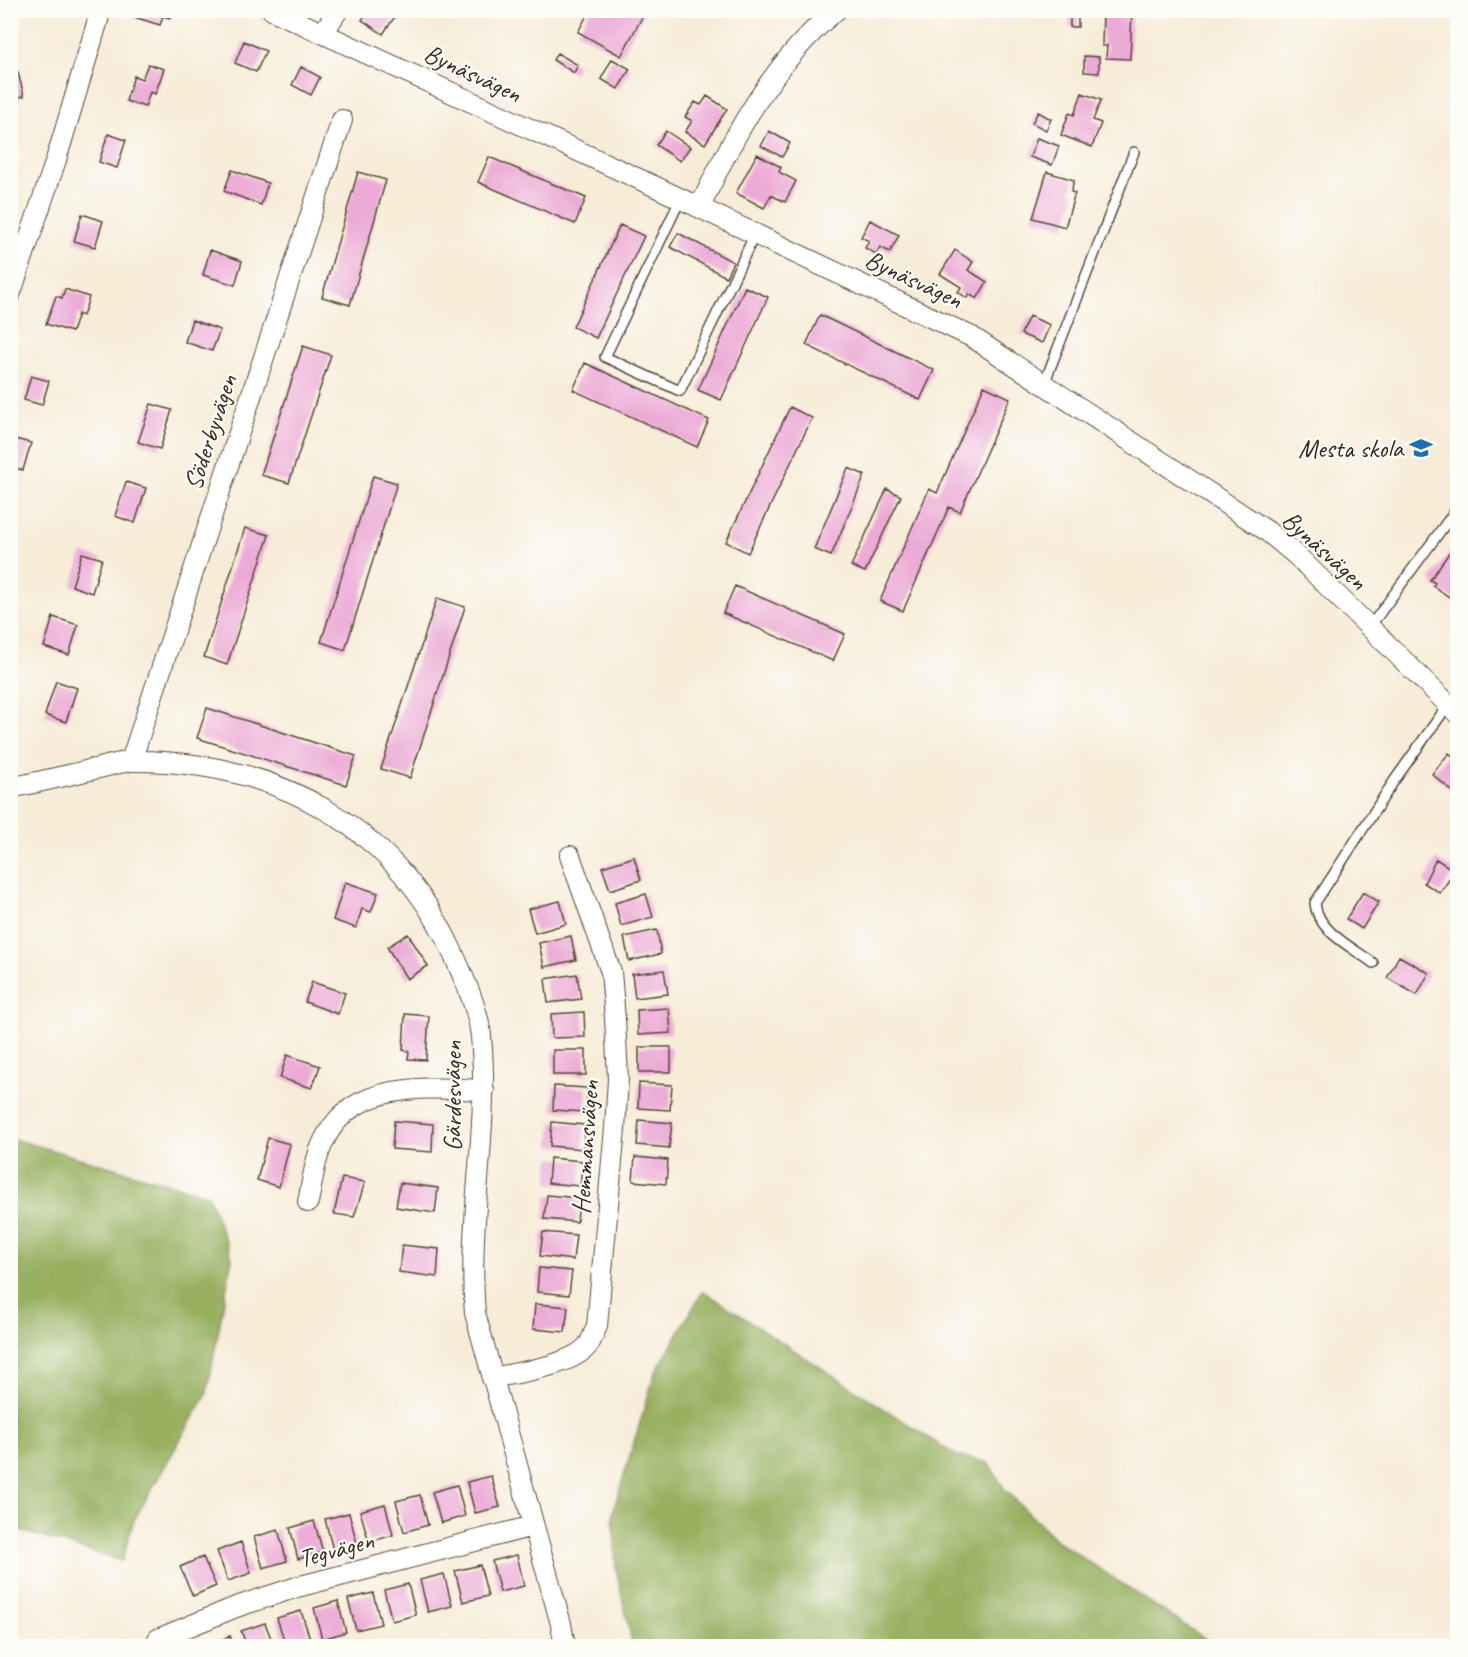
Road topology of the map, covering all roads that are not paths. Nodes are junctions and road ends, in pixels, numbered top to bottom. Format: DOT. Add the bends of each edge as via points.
graph roads {
  1 [pos="101,10"];
  2 [pos="272,10"];
  3 [pos="338,10"];
  4 [pos="836,10"];
  5 [pos="323,33"];
  6 [pos="342,120"];
  7 [pos="1134,152"];
  8 [pos="681,198"];
  9 [pos="700,207"];
  10 [pos="755,234"];
  11 [pos="10,295"];
  12 [pos="1044,384"];
  13 [pos="1458,507"];
  14 [pos="1369,628"];
  15 [pos="1453,710"];
  16 [pos="131,761"];
  17 [pos="10,788"];
  18 [pos="570,856"];
  19 [pos="1373,963"];
  20 [pos="484,1090"];
  21 [pos="308,1202"];
  22 [pos="492,1377"];
  23 [pos="533,1526"];
  24 [pos="158,1639"];
  25 [pos="565,1647"];
  1 -- 11 [label="street"];
  2 -- 5 [label="street, Bynäsvägen"];
  3 -- 5 [label="street"];
  4 -- 9 [label="street" via="801,43 758,97"];
  5 -- 8 [label="street, Bynäsvägen"];
  6 -- 16 [label="street, Söderbyvägen"];
  7 -- 12 [label="lane"];
  8 -- 9 [label="street, Bynäsvägen"];
  8 -- 10 [label="lane" via="605,357 680,391"];
  9 -- 10 [label="street, Bynäsvägen"];
  10 -- 12 [label="street, Bynäsvägen" via="972,337"];
  12 -- 14 [label="street, Bynäsvägen" via="1268,531"];
  13 -- 14 [label="lane"];
  14 -- 15 [label="street, Bynäsvägen"];
  15 -- 19 [label="lane" via="1394,781 1316,903 1316,915 1322,925"];
  16 -- 17 [label="street, Gärdesvägen"];
  16 -- 20 [label="street, Gärdesvägen" via="182,763 250,776 280,787 358,829 407,877 441,926 464,979 481,1034"];
  18 -- 22 [label="street, Hemmansvägen" via="611,972 615,1019 618,1079 597,1326 588,1344 575,1355"];
  20 -- 21 [label="street" via="391,1091 344,1113 327,1133 319,1152"];
  20 -- 22 [label="street, Gärdesvägen" via="471,1269 475,1313"];
  22 -- 23 [label="street, Gärdesvägen"];
  23 -- 24 [label="street, Tegvägen" via="297,1587"];
  23 -- 25 [label="street, Gärdesvägen"];
}
